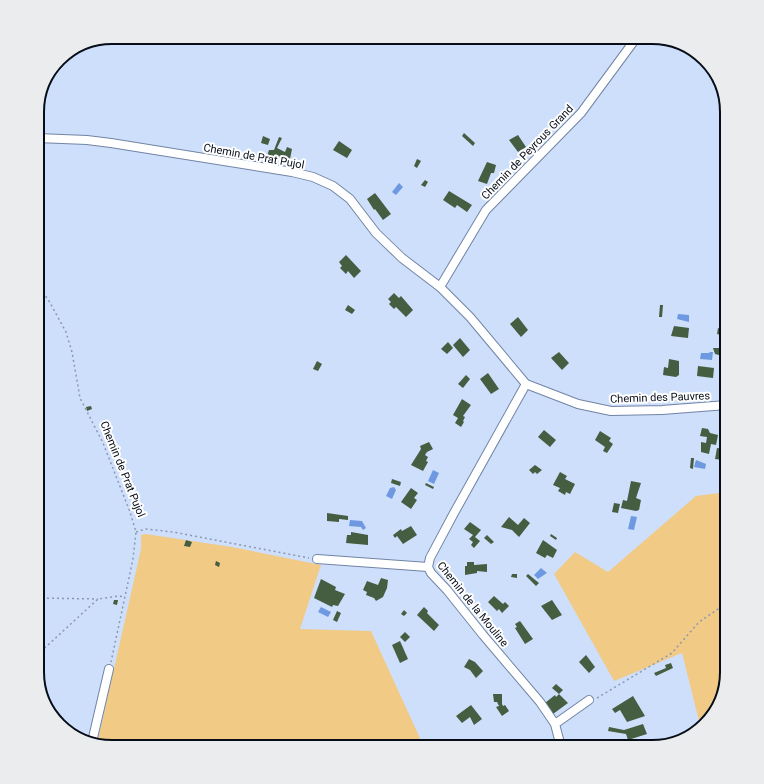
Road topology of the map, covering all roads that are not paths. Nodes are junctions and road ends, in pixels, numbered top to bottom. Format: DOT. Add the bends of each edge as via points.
graph roads {
  1 [pos="632,44"];
  2 [pos="44,138"];
  3 [pos="440,287"];
  4 [pos="526,384"];
  5 [pos="720,406"];
  6 [pos="317,559"];
  7 [pos="428,567"];
  8 [pos="109,669"];
  9 [pos="589,700"];
  10 [pos="555,724"];
  11 [pos="93,738"];
  12 [pos="559,740"];
  1 -- 3 [label="street, Chemin de Peyrous Grand" via="581,113 486,210"];
  2 -- 3 [label="street, Chemin de Prat Pujol" via="111,143 271,168 318,179 346,195 376,233 402,258"];
  3 -- 4 [label="street, Chemin de Prat Pujol" via="470,317"];
  4 -- 5 [label="street, Chemin des Pauvres" via="578,404 611,411"];
  4 -- 7 [label="street, Chemin de la Mouline" via="440,539"];
  6 -- 7 [label="street"];
  7 -- 10 [label="street, Chemin de la Mouline" via="482,636 540,702"];
  8 -- 11 [label="street"];
  9 -- 10 [label="street"];
  10 -- 12 [label="street, Chemin de la Mouline"];
}
